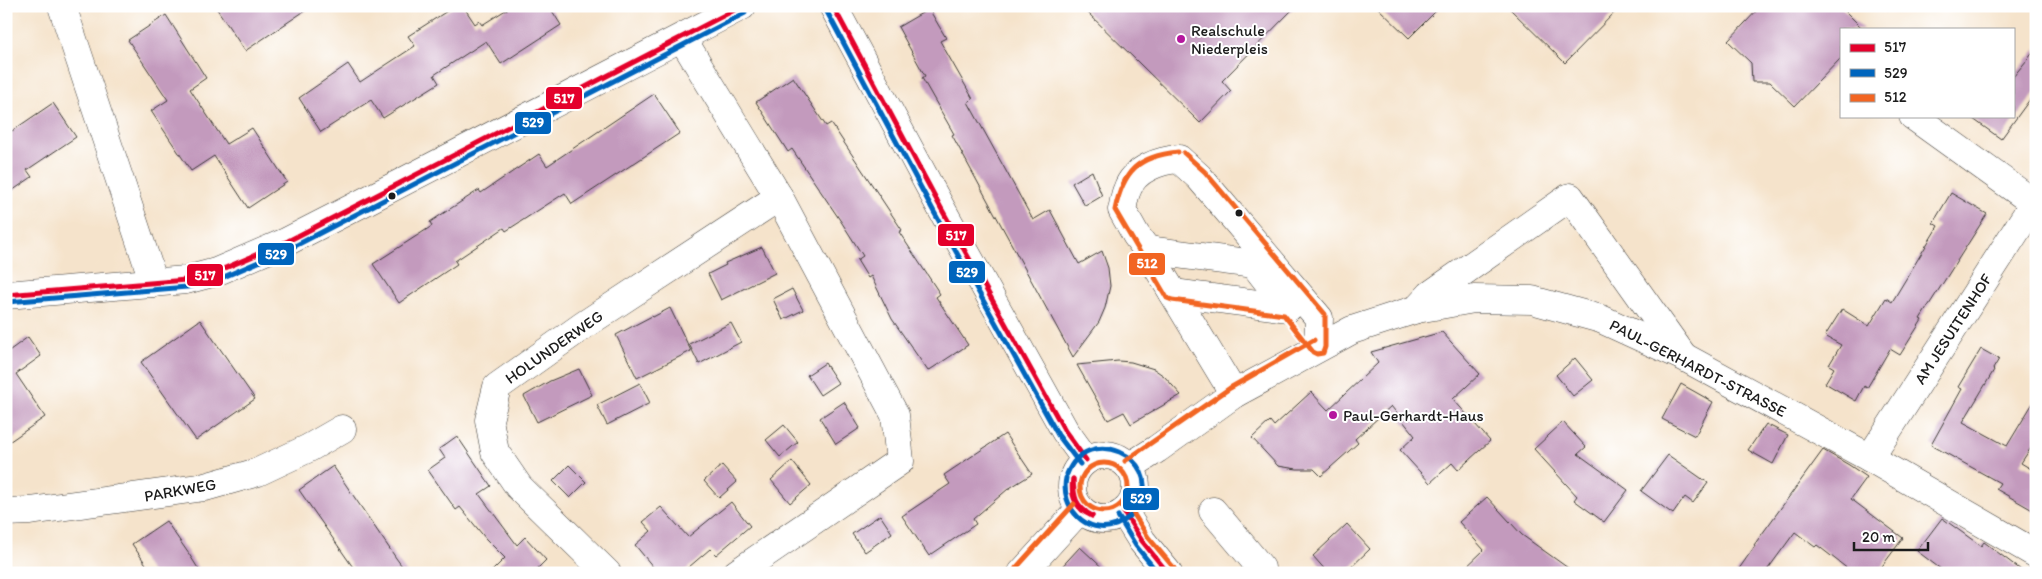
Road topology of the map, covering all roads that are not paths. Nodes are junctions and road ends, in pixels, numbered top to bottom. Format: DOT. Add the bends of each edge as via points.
graph roads {
  1 [pos="62,6"];
  2 [pos="742,6"];
  3 [pos="833,6"];
  4 [pos="682,38"];
  5 [pos="1915,118"];
  6 [pos="779,197"];
  7 [pos="2031,215"];
  8 [pos="1153,260"];
  9 [pos="154,283"];
  10 [pos="1173,293"];
  11 [pos="6,295"];
  12 [pos="1288,308"];
  13 [pos="1417,309"];
  14 [pos="1318,346"];
  15 [pos="1684,357"];
  16 [pos="1234,394"];
  17 [pos="342,429"];
  18 [pos="1870,458"];
  19 [pos="1086,460"];
  20 [pos="1129,466"];
  21 [pos="1080,510"];
  22 [pos="1214,511"];
  23 [pos="6,512"];
  24 [pos="1124,512"];
  25 [pos="2036,554"];
  26 [pos="607,573"];
  27 [pos="737,573"];
  28 [pos="1022,573"];
  29 [pos="1168,573"];
  30 [pos="1256,573"];
  1 -- 9 [label="street"];
  2 -- 4 [label="street"];
  3 -- 19 [label="street" via="941,208 1066,431"];
  4 -- 6 [label="street"];
  4 -- 9 [label="street" via="288,241 216,272 186,280"];
  5 -- 7 [label="street"];
  6 -- 26 [label="street, HOLUNDERWEG" via="584,325 497,387 490,420 495,452 519,487"];
  6 -- 27 [label="street" via="895,415 900,461"];
  7 -- 18 [label="street, AM JESUITENHOF"];
  8 -- 10 [label="street"];
  8 -- 12 [label="street" via="1270,285"];
  8 -- 14 [label="street" via="1122,210 1127,188 1144,168 1165,160 1180,159 1200,177 1320,318"];
  9 -- 11 [label="street"];
  10 -- 12 [label="street"];
  10 -- 16 [label="street"];
  12 -- 14 [label="street"];
  13 -- 14 [label="street, PAUL-GERHARDT-STRASSE" via="1352,330"];
  13 -- 15 [label="street, PAUL-GERHARDT-STRASSE" via="1474,299 1532,300 1601,319"];
  13 -- 15 [label="street" via="1430,295 1570,196"];
  14 -- 16 [label="street, PAUL-GERHARDT-STRASSE"];
  15 -- 18 [label="street, PAUL-GERHARDT-STRASSE"];
  16 -- 20 [label="street, PAUL-GERHARDT-STRASSE"];
  17 -- 23 [label="street, PARKWEG" via="258,472 205,488 30,512"];
  18 -- 25 [label="street, PAUL-GERHARDT-STRASSE"];
  19 -- 20 [label="street" via="1104,455 1122,460"];
  19 -- 21 [label="street" via="1078,468 1072,484 1074,500"];
  20 -- 24 [label="street" via="1134,475 1135,495"];
  21 -- 24 [label="street" via="1088,516 1106,520"];
  21 -- 28 [label="street"];
  22 -- 30 [label="street" via="1261,568"];
  24 -- 29 [label="street"];
}
